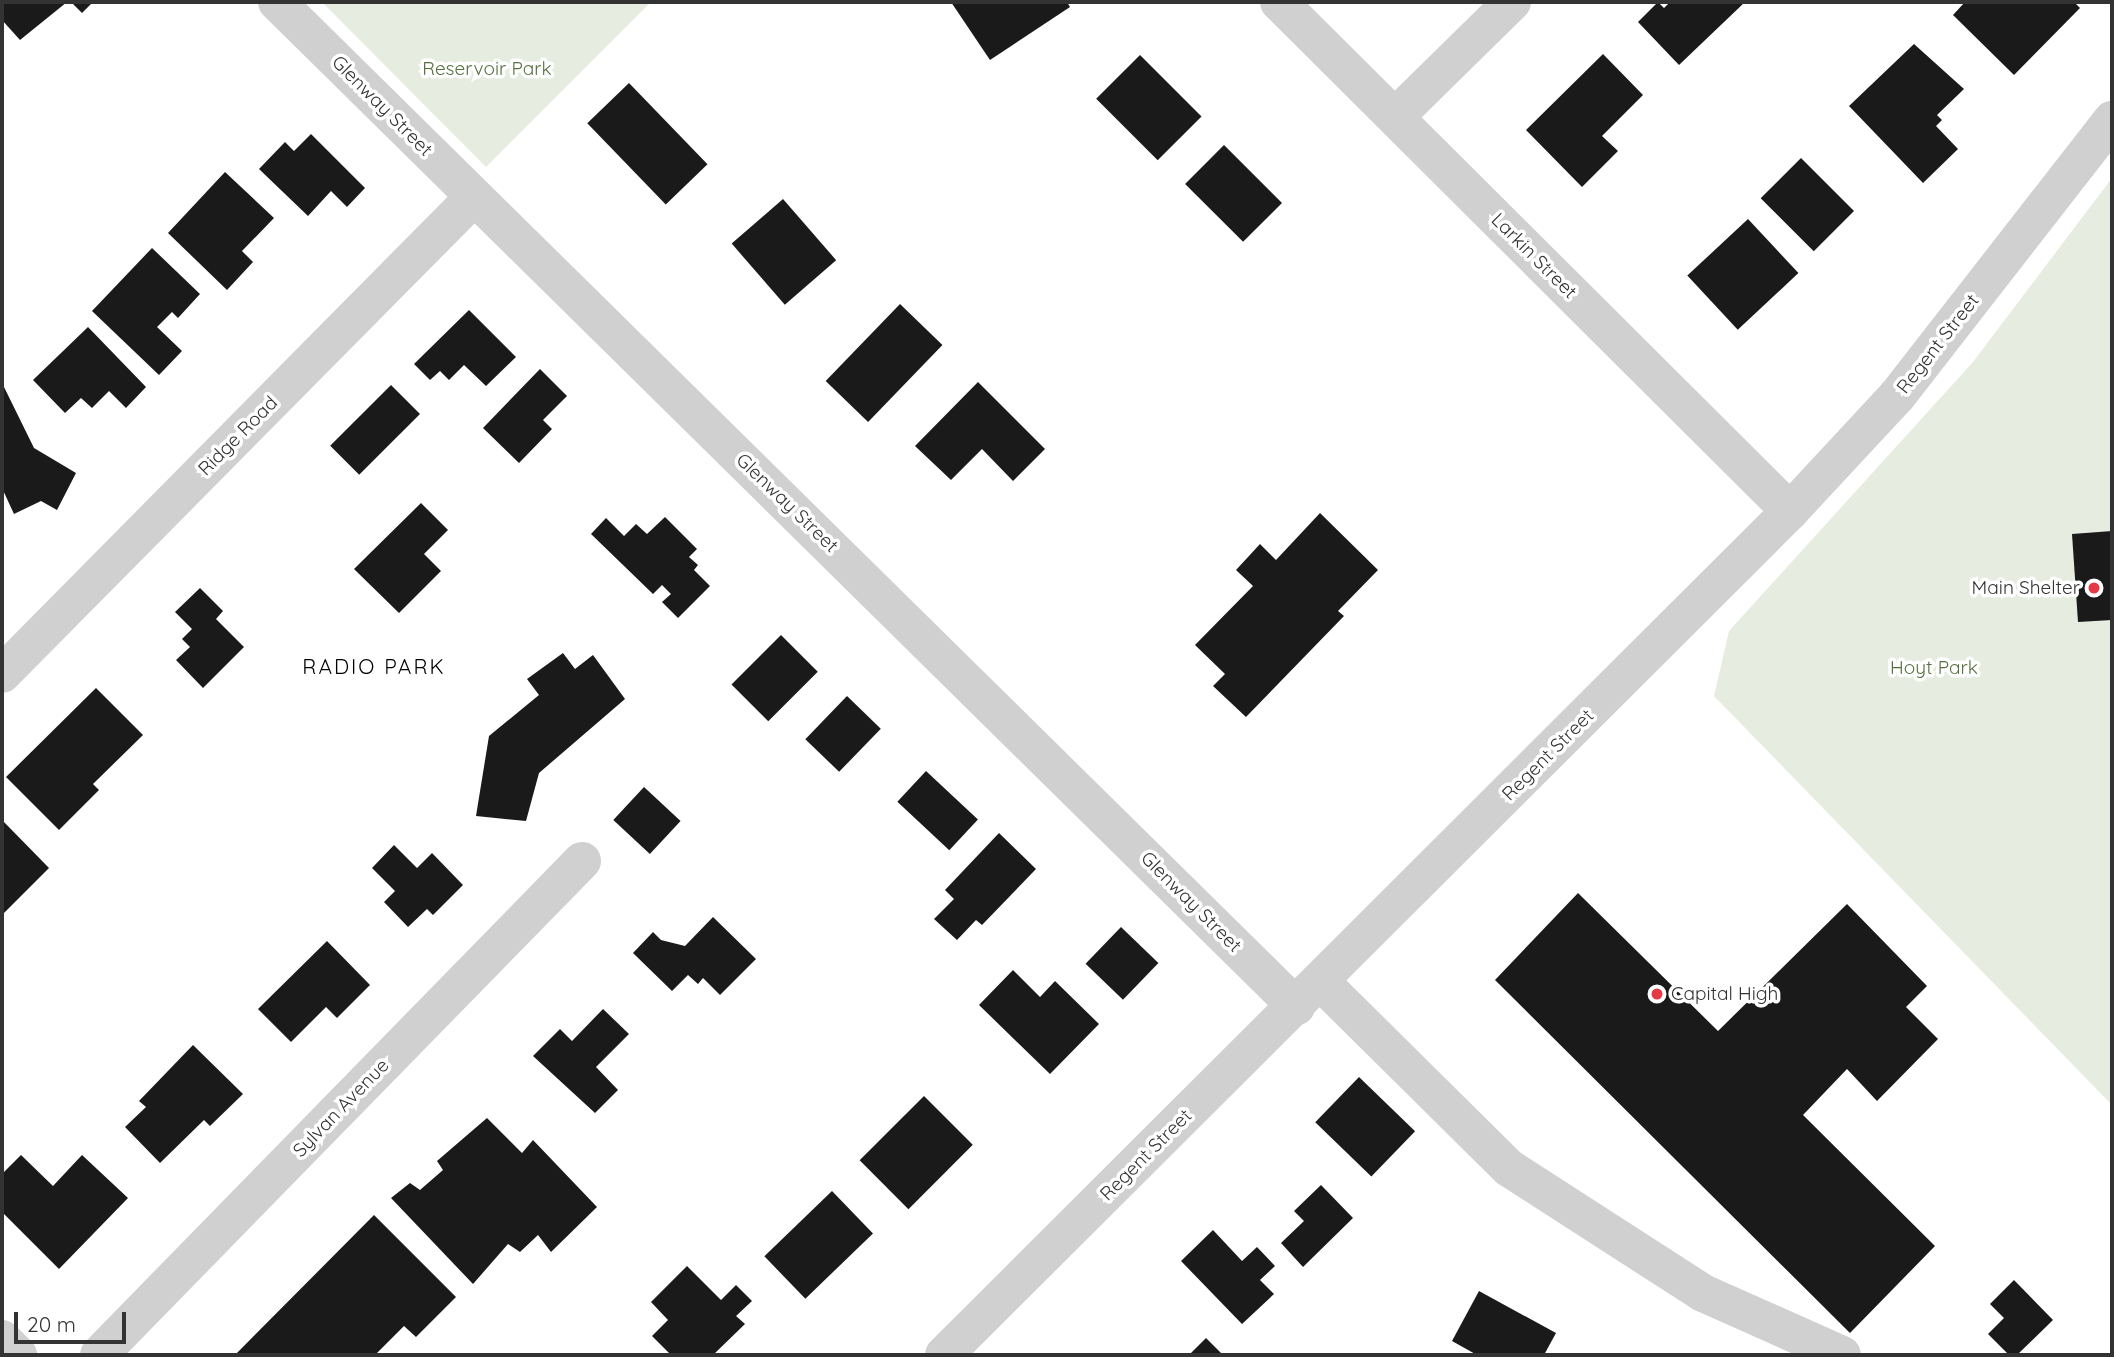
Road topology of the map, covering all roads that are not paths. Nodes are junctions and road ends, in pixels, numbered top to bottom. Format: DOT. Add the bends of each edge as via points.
graph roads {
  1 [pos="277,2"];
  2 [pos="1279,2"];
  3 [pos="1512,2"];
  4 [pos="1395,117"];
  5 [pos="2112,120"];
  6 [pos="474,197"];
  7 [pos="1790,511"];
  8 [pos="2,674"];
  9 [pos="582,861"];
  10 [pos="1308,994"];
  11 [pos="2,1339"];
  12 [pos="18,1355"];
  13 [pos="99,1355"];
  14 [pos="944,1355"];
  15 [pos="1842,1355"];
  1 -- 6 [label="street, Glenway Street"];
  2 -- 4 [label="street, Larkin Street"];
  3 -- 4 [label="street"];
  4 -- 7 [label="street, Larkin Street"];
  5 -- 7 [label="street, Regent Street" via="1897,396"];
  6 -- 8 [label="street, Ridge Road"];
  6 -- 10 [label="street, Glenway Street"];
  7 -- 10 [label="street, Regent Street"];
  9 -- 13 [label="street, Sylvan Avenue"];
  10 -- 14 [label="street, Regent Street"];
  10 -- 15 [label="street, Glenway Street" via="1509,1168 1703,1293"];
  11 -- 12 [label="street"];
}
